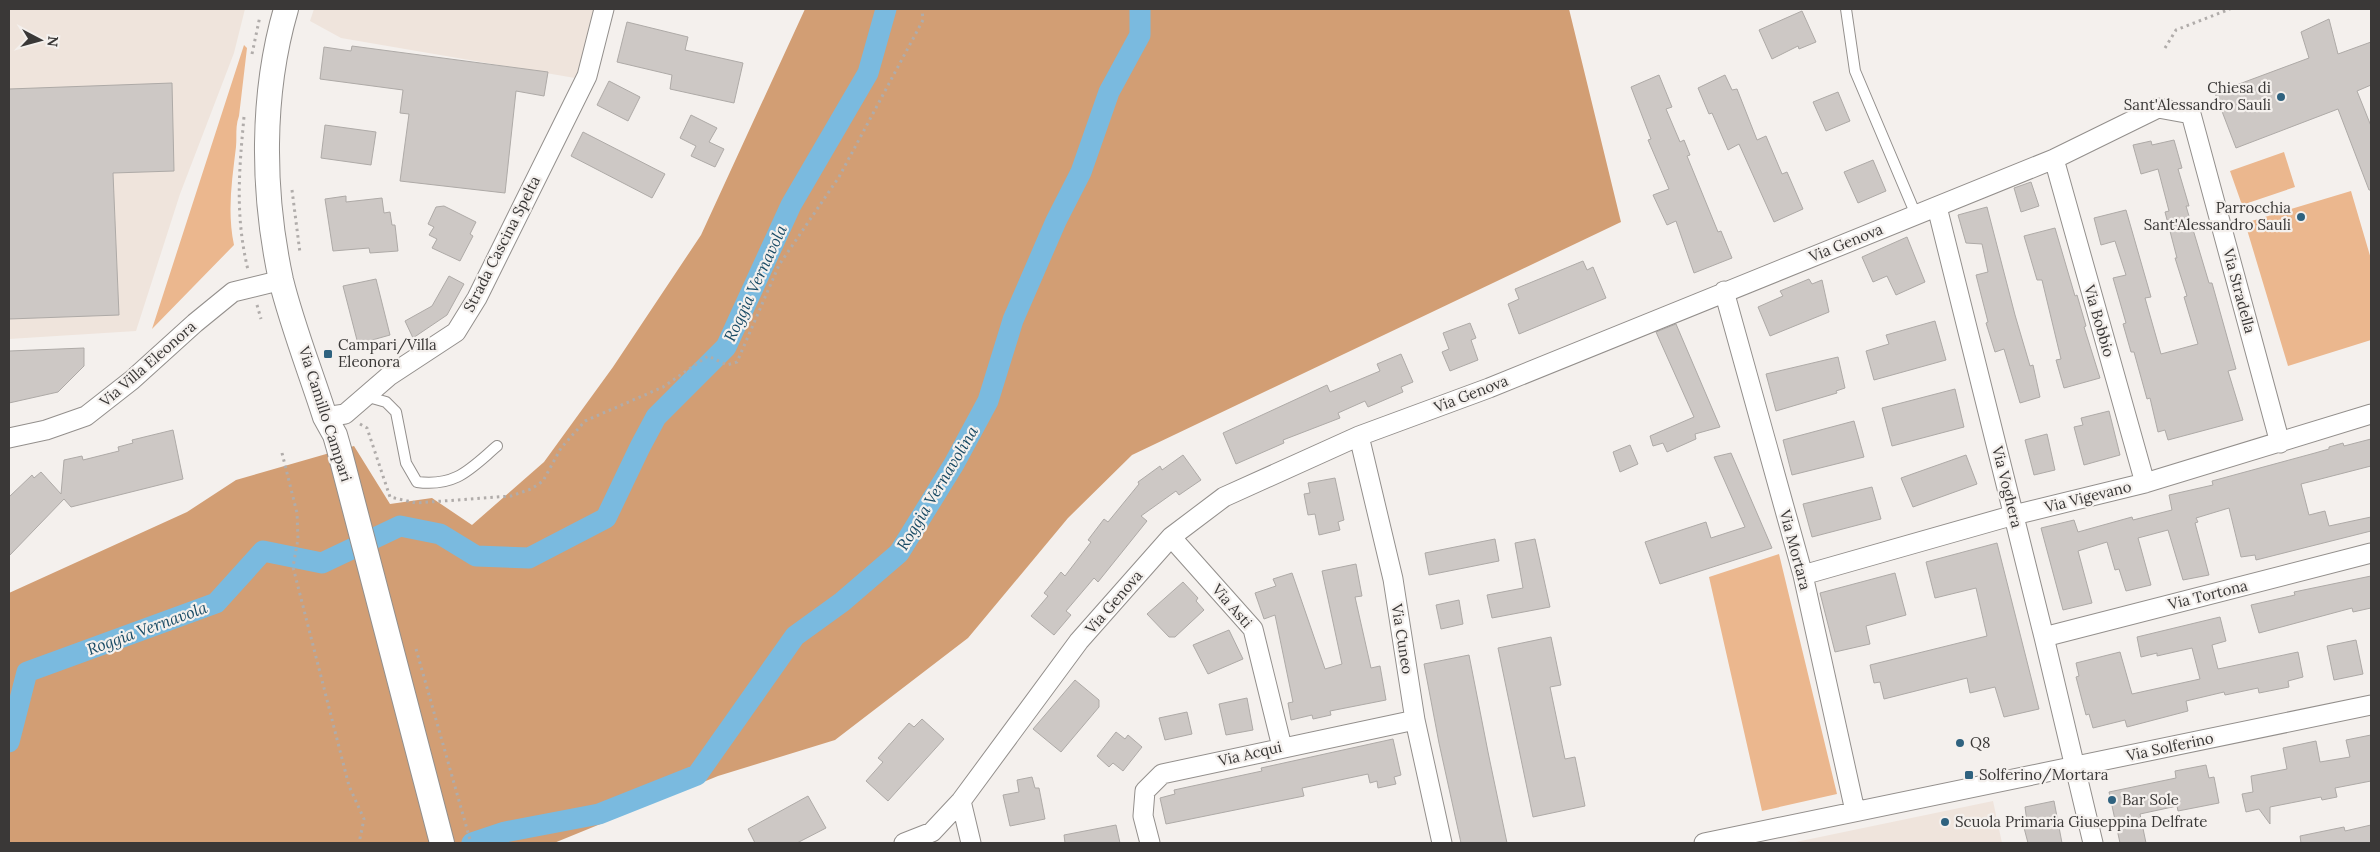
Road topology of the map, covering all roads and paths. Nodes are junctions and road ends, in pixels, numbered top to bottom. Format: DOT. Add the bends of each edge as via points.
graph roads {
  1 [pos="286,9"];
  2 [pos="604,9"];
  3 [pos="922,9"];
  4 [pos="1846,9"];
  5 [pos="2230,9"];
  6 [pos="2165,48"];
  7 [pos="2158,108"];
  8 [pos="2054,158"];
  9 [pos="292,186"];
  10 [pos="1937,207"];
  11 [pos="1916,215"];
  12 [pos="301,260"];
  13 [pos="282,280"];
  14 [pos="1724,291"];
  15 [pos="365,396"];
  16 [pos="2371,414"];
  17 [pos="335,416"];
  18 [pos="1359,436"];
  19 [pos="9,438"];
  20 [pos="2280,443"];
  21 [pos="497,446"];
  22 [pos="282,453"];
  23 [pos="2145,482"];
  24 [pos="2014,515"];
  25 [pos="1171,537"];
  26 [pos="2371,554"];
  27 [pos="1803,575"];
  28 [pos="2044,637"];
  29 [pos="415,646"];
  30 [pos="2371,705"];
  31 [pos="1415,720"];
  32 [pos="1282,747"];
  33 [pos="2076,767"];
  34 [pos="960,801"];
  35 [pos="1855,811"];
  36 [pos="360,843"];
  37 [pos="442,843"];
  38 [pos="470,843"];
  39 [pos="904,843"];
  40 [pos="971,843"];
  41 [pos="1150,843"];
  42 [pos="1442,843"];
  43 [pos="1704,843"];
  44 [pos="2093,843"];
  1 -- 13 [label="street, Via Camillo Campari" via="277,41 268,113 269,201"];
  2 -- 15 [label="street, Strada Cascina Spelta" via="587,76 477,298 456,332 389,376"];
  3 -- 17 [label="path" via="923,20 843,169 779,266 738,362 727,366 708,356 663,387 585,421 561,448 543,481 511,496 416,504 390,497 367,428"];
  4 -- 11 [label="lane" via="1854,71"];
  5 -- 6 [label="path" via="2176,30"];
  7 -- 8 [label="street, Via Genova"];
  7 -- 20 [label="street, Via Stradella" via="2191,114"];
  8 -- 10 [label="street, Via Genova"];
  8 -- 23 [label="street, Via Bobbio"];
  9 -- 12 [label="path"];
  10 -- 11 [label="street, Via Genova"];
  10 -- 24 [label="street, Via Voghera"];
  11 -- 14 [label="street, Via Genova"];
  13 -- 17 [label="street, Via Camillo Campari"];
  13 -- 19 [label="street, Via Villa Eleonora" via="233,292 86,416"];
  14 -- 18 [label="street, Via Genova" via="1489,388"];
  14 -- 27 [label="street, Via Mortara"];
  15 -- 17 [label="street, Strada Cascina Spelta"];
  15 -- 21 [label="lane" via="386,402 396,412 406,463 417,482 450,481 464,474"];
  16 -- 20 [label="street, Via Vigevano"];
  17 -- 37 [label="street, Via Camillo Campari" via="335,435"];
  18 -- 25 [label="street, Via Genova" via="1224,497"];
  18 -- 31 [label="street, Via Cuneo" via="1393,579"];
  20 -- 23 [label="street, Via Vigevano"];
  22 -- 36 [label="path" via="297,513 298,539 293,567 349,786 364,819"];
  23 -- 24 [label="street, Via Vigevano"];
  24 -- 27 [label="street, Via Vigevano"];
  24 -- 28 [label="street, Via Voghera"];
  25 -- 32 [label="street, Via Asti" via="1253,629"];
  25 -- 34 [label="street, Via Genova" via="1079,642"];
  26 -- 28 [label="street, Via Tortona"];
  27 -- 35 [label="street, Via Mortara"];
  28 -- 33 [label="street, Via Voghera"];
  29 -- 38 [label="path"];
  30 -- 33 [label="street, Via Solferino"];
  31 -- 32 [label="street, Via Acqui"];
  31 -- 42 [label="street, Via Cuneo"];
  32 -- 41 [label="street, Via Acqui" via="1162,774 1145,791 1144,816"];
  33 -- 35 [label="street, Via Solferino"];
  33 -- 44 [label="street, Via Voghera"];
  34 -- 39 [label="street, Via Genova" via="932,832"];
  34 -- 40 [label="street"];
  35 -- 43 [label="street, Via Solferino"];
}
